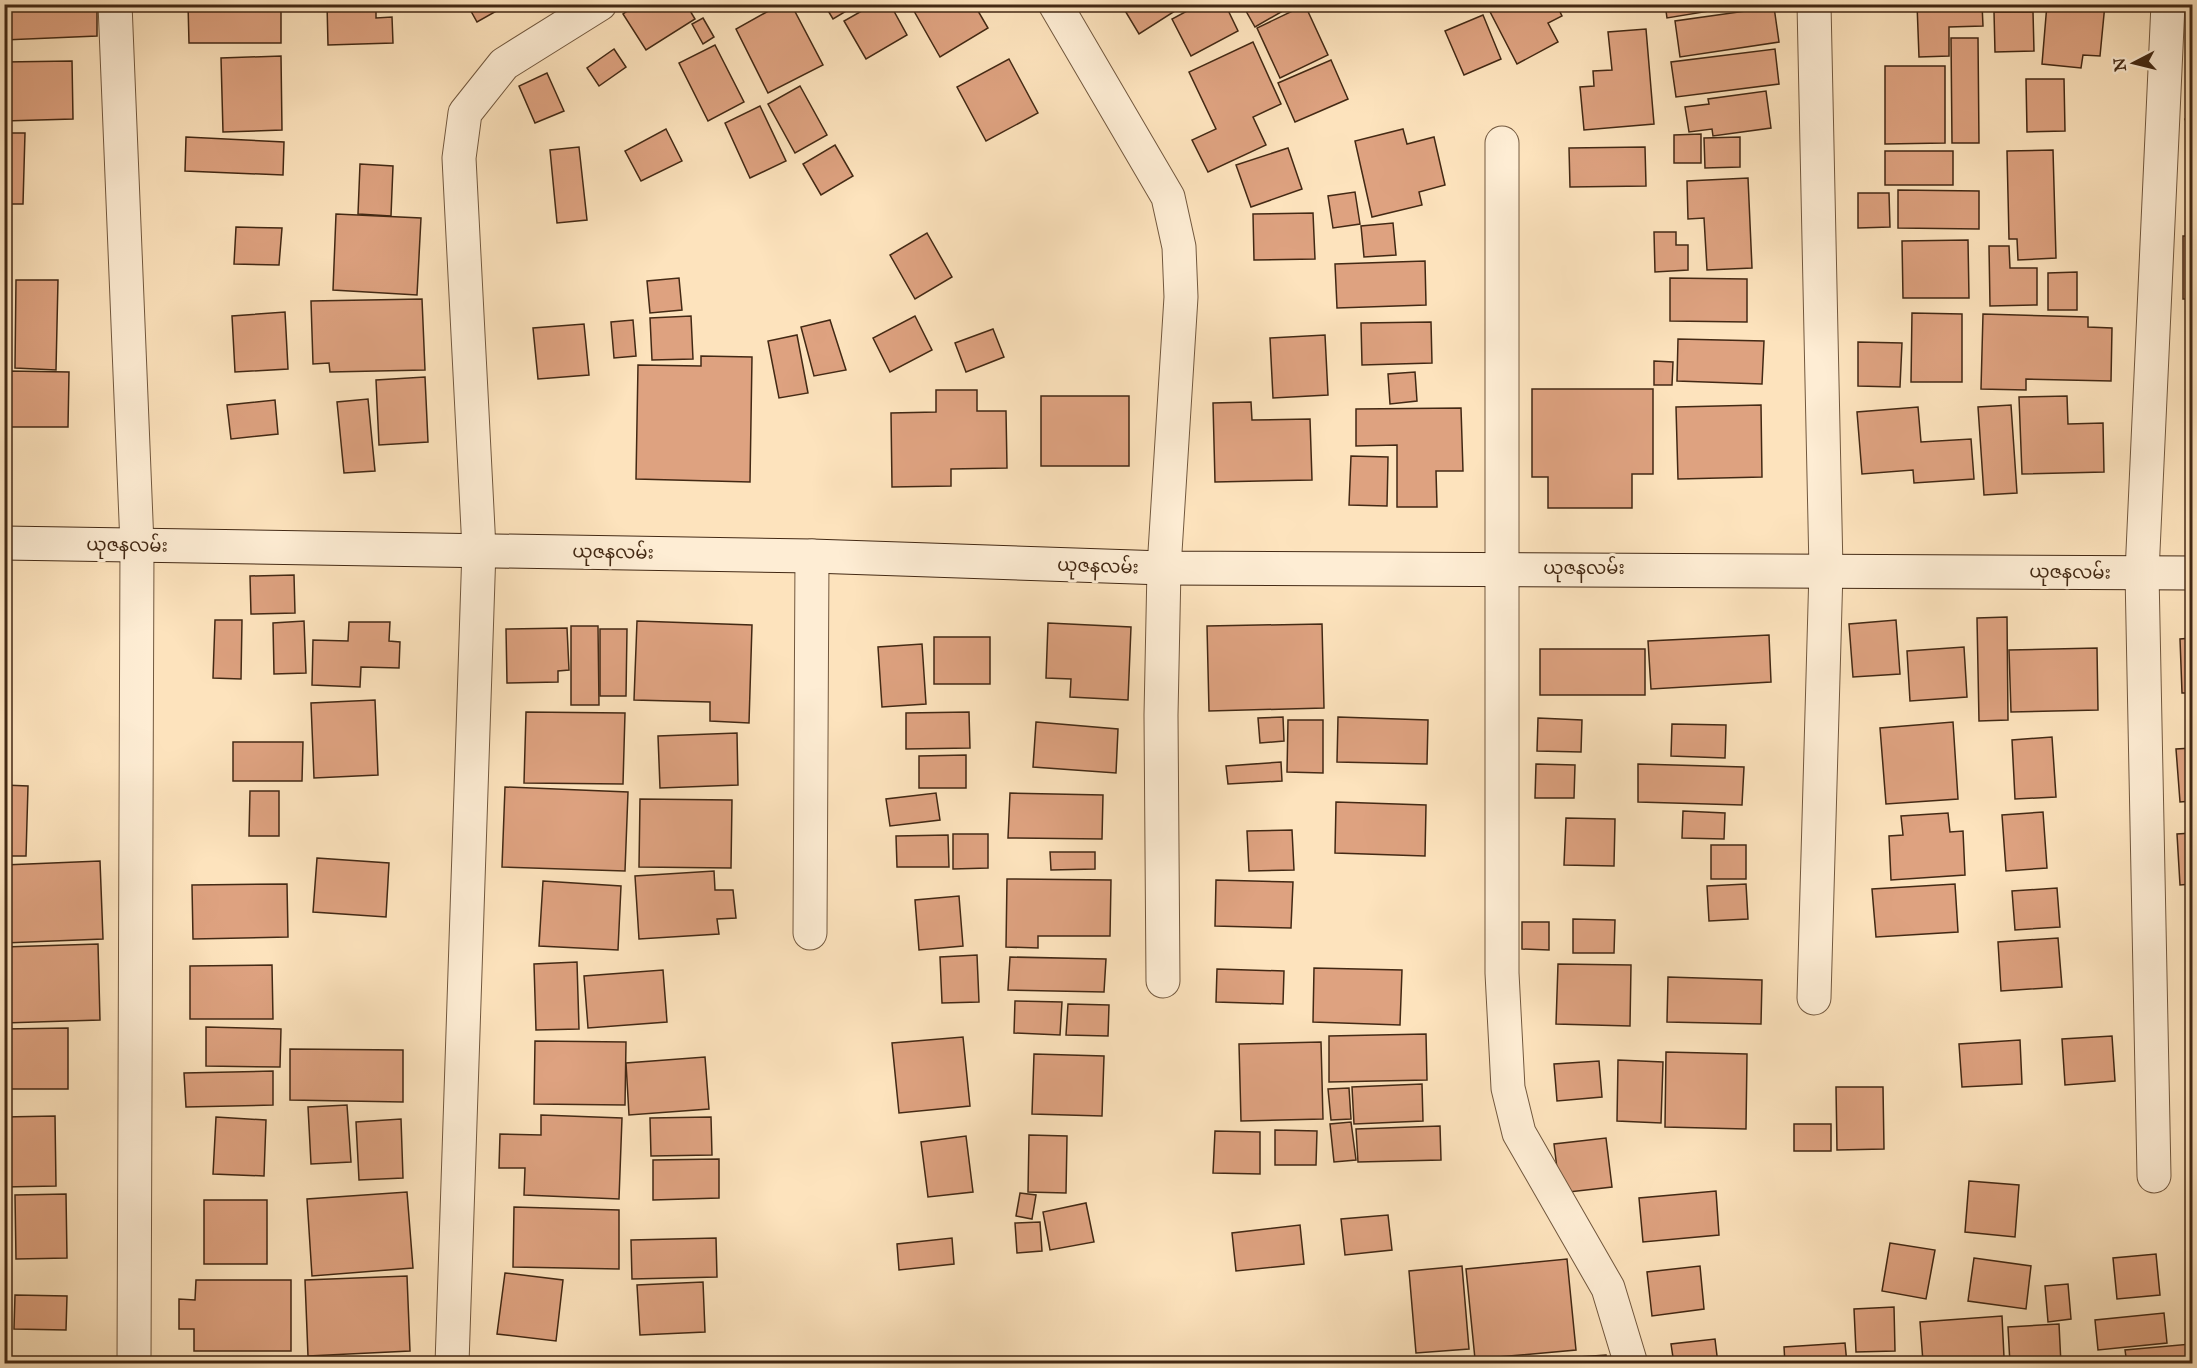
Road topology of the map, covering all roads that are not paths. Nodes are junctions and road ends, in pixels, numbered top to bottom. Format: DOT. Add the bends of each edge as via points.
graph roads {
  1 [pos="115,4"];
  2 [pos="600,4"];
  3 [pos="1055,4"];
  4 [pos="1814,4"];
  5 [pos="2168,4"];
  6 [pos="1502,143"];
  7 [pos="4,543"];
  8 [pos="137,545"];
  9 [pos="478,549"];
  10 [pos="812,556"];
  11 [pos="1164,568"];
  12 [pos="1502,568"];
  13 [pos="1826,570"];
  14 [pos="2142,573"];
  15 [pos="2193,573"];
  16 [pos="810,933"];
  17 [pos="1163,981"];
  18 [pos="1814,998"];
  19 [pos="2154,1176"];
  20 [pos="134,1364"];
  21 [pos="452,1364"];
  22 [pos="1631,1364"];
  1 -- 8 [label="street"];
  2 -- 9 [label="street" via="504,64 465,113 459,158"];
  3 -- 11 [label="street" via="1168,197 1179,247 1181,297"];
  4 -- 13 [label="street"];
  5 -- 14 [label="street"];
  6 -- 12 [label="street"];
  7 -- 8 [label="street, ယုဇနလမ်း"];
  8 -- 9 [label="street, ယုဇနလမ်း"];
  8 -- 20 [label="street"];
  9 -- 10 [label="street, ယုဇနလမ်း"];
  9 -- 21 [label="street"];
  10 -- 11 [label="street, ယုဇနလမ်း"];
  10 -- 16 [label="street"];
  11 -- 12 [label="street, ယုဇနလမ်း"];
  11 -- 17 [label="street"];
  12 -- 13 [label="street, ယုဇနလမ်း"];
  12 -- 22 [label="street" via="1502,973 1508,1088 1519,1133 1608,1288"];
  13 -- 14 [label="street, ယုဇနလမ်း"];
  13 -- 18 [label="street"];
  14 -- 15 [label="street, ယုဇနလမ်း"];
  14 -- 19 [label="street"];
}
